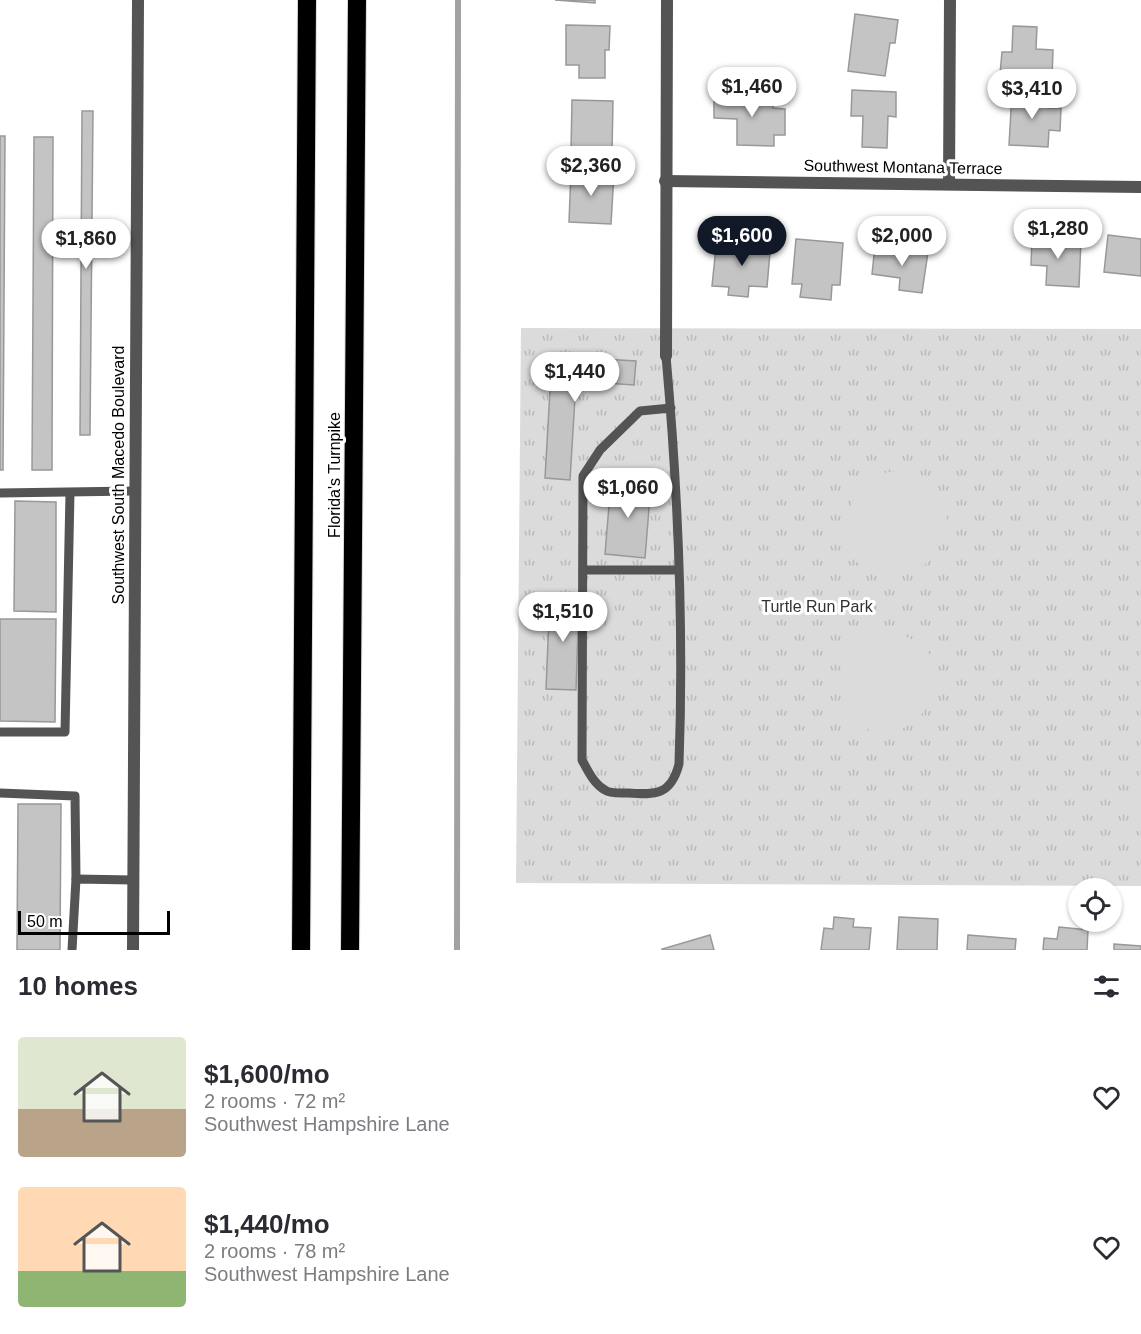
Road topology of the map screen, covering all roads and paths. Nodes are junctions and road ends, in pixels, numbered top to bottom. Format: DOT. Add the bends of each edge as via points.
graph roads {
  1 [pos="138,0"];
  2 [pos="307,0"];
  3 [pos="357,0"];
  4 [pos="667,0"];
  5 [pos="950,0"];
  6 [pos="665,181"];
  7 [pos="949,184"];
  8 [pos="1141,187"];
  9 [pos="666,356"];
  10 [pos="670,408"];
  11 [pos="134,491"];
  12 [pos="0,493"];
  13 [pos="70,493"];
  14 [pos="583,570"];
  15 [pos="678,570"];
  16 [pos="0,732"];
  17 [pos="0,793"];
  18 [pos="76,879"];
  19 [pos="133,879"];
  20 [pos="72,950"];
  21 [pos="133,950"];
  22 [pos="301,950"];
  23 [pos="350,950"];
  1 -- 11 [label="street, Southwest South Macedo Boulevard"];
  2 -- 22 [label="highway, Florida's Turnpike"];
  3 -- 23 [label="highway, Florida's Turnpike"];
  4 -- 6 [label="street"];
  5 -- 7 [label="street"];
  6 -- 7 [label="street, Southwest Montana Terrace"];
  6 -- 9 [label="street"];
  7 -- 8 [label="street, Southwest Montana Terrace"];
  9 -- 10 [label="lane"];
  10 -- 14 [label="lane" via="640,411 600,450 583,476"];
  10 -- 15 [label="lane"];
  11 -- 13 [label="lane"];
  11 -- 19 [label="street, Southwest South Macedo Boulevard"];
  12 -- 13 [label="lane"];
  13 -- 16 [label="lane" via="65,732"];
  14 -- 15 [label="lane"];
  14 -- 15 [label="lane" via="582,760 593,780 606,792 650,794 674,781 679,764"];
  17 -- 18 [label="lane" via="75,796"];
  18 -- 19 [label="lane"];
  18 -- 20 [label="lane"];
  19 -- 21 [label="street, Southwest South Macedo Boulevard"];
}
